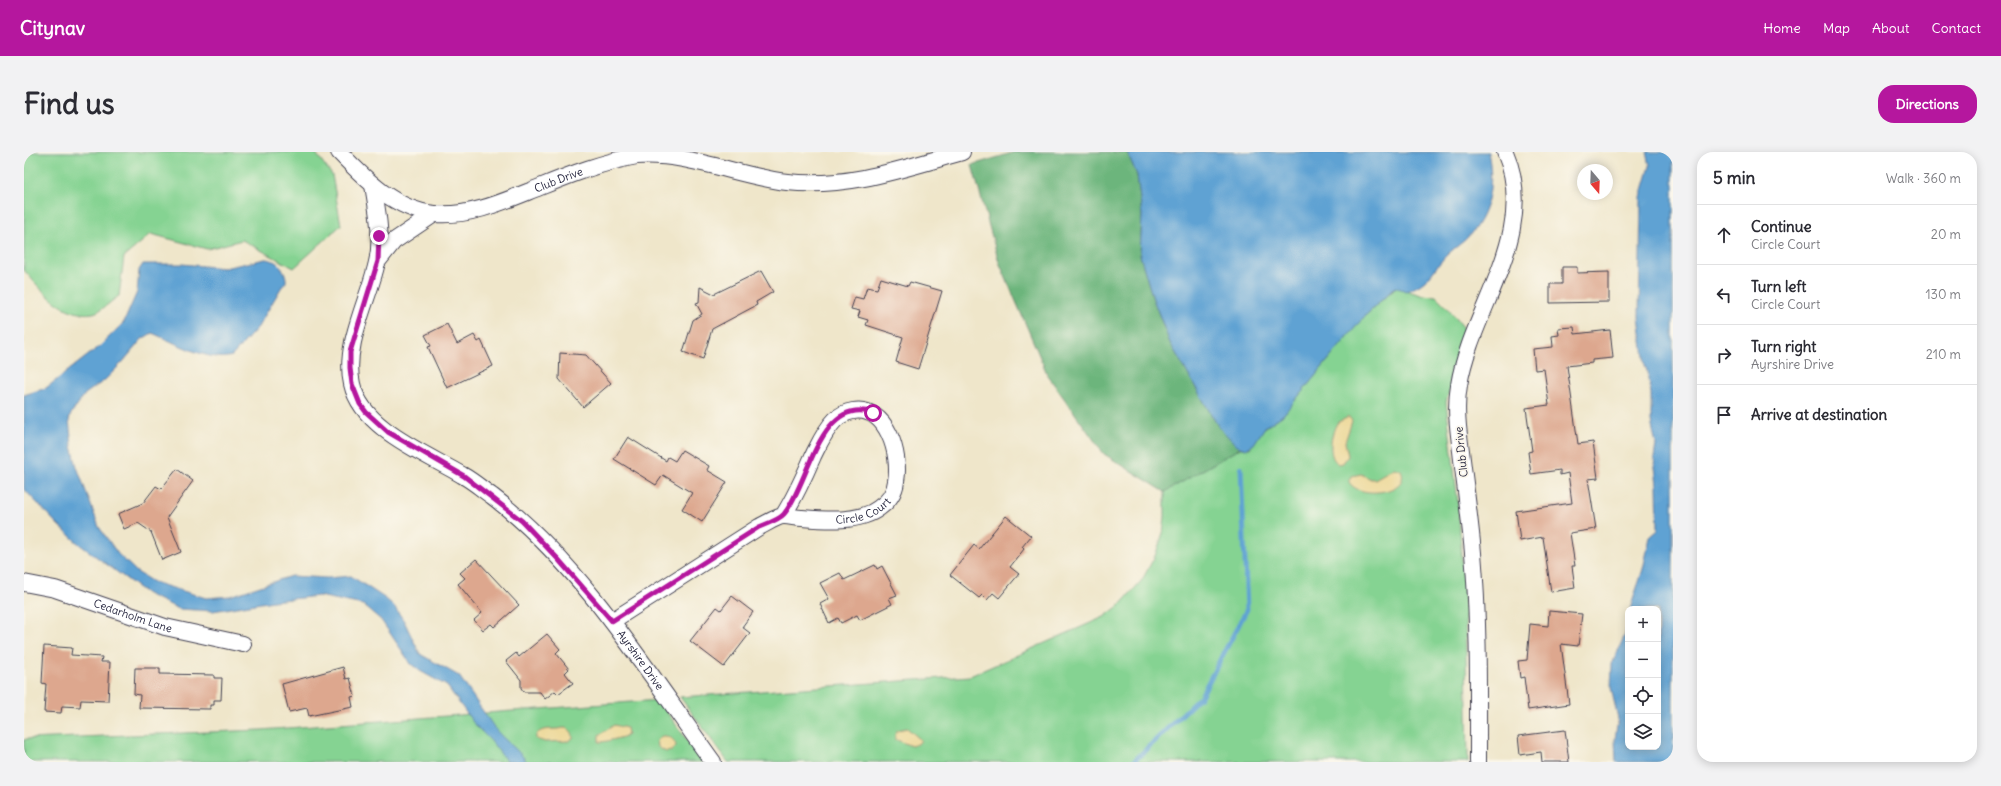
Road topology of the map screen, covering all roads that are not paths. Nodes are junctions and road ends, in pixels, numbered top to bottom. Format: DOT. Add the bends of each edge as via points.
graph roads {
  1 [pos="339,152"];
  2 [pos="962,152"];
  3 [pos="1505,152"];
  4 [pos="699,156"];
  5 [pos="373,185"];
  6 [pos="434,214"];
  7 [pos="378,261"];
  8 [pos="783,516"];
  9 [pos="24,583"];
  10 [pos="612,621"];
  11 [pos="243,644"];
  12 [pos="713,762"];
  13 [pos="1478,762"];
  1 -- 5 [label="street, Club Drive"];
  2 -- 4 [label="street, Club Drive" via="880,174 818,183 770,179"];
  3 -- 13 [label="street, Club Drive" via="1513,190 1512,228 1502,266 1464,361 1457,396 1458,429 1476,593"];
  4 -- 6 [label="street, Club Drive" via="640,155 623,158 491,206 458,213"];
  5 -- 6 [label="street, Club Drive" via="402,204"];
  5 -- 7 [label="street, Ayrshire Drive" via="379,236"];
  6 -- 7 [label="street, Ayrshire Drive" via="394,240"];
  7 -- 10 [label="street, Ayrshire Drive" via="350,352 352,384 355,395 366,412 388,432 464,476 522,521"];
  8 -- 8 [label="street, Circle Court" via="820,519 858,516 874,512 888,500 895,486 897,468 891,440 873,413 858,410 834,420 821,440"];
  8 -- 10 [label="street, Circle Court" via="759,527"];
  9 -- 11 [label="street, Cedarholm Lane" via="55,589 165,627"];
  10 -- 12 [label="street, Ayrshire Drive"];
}
